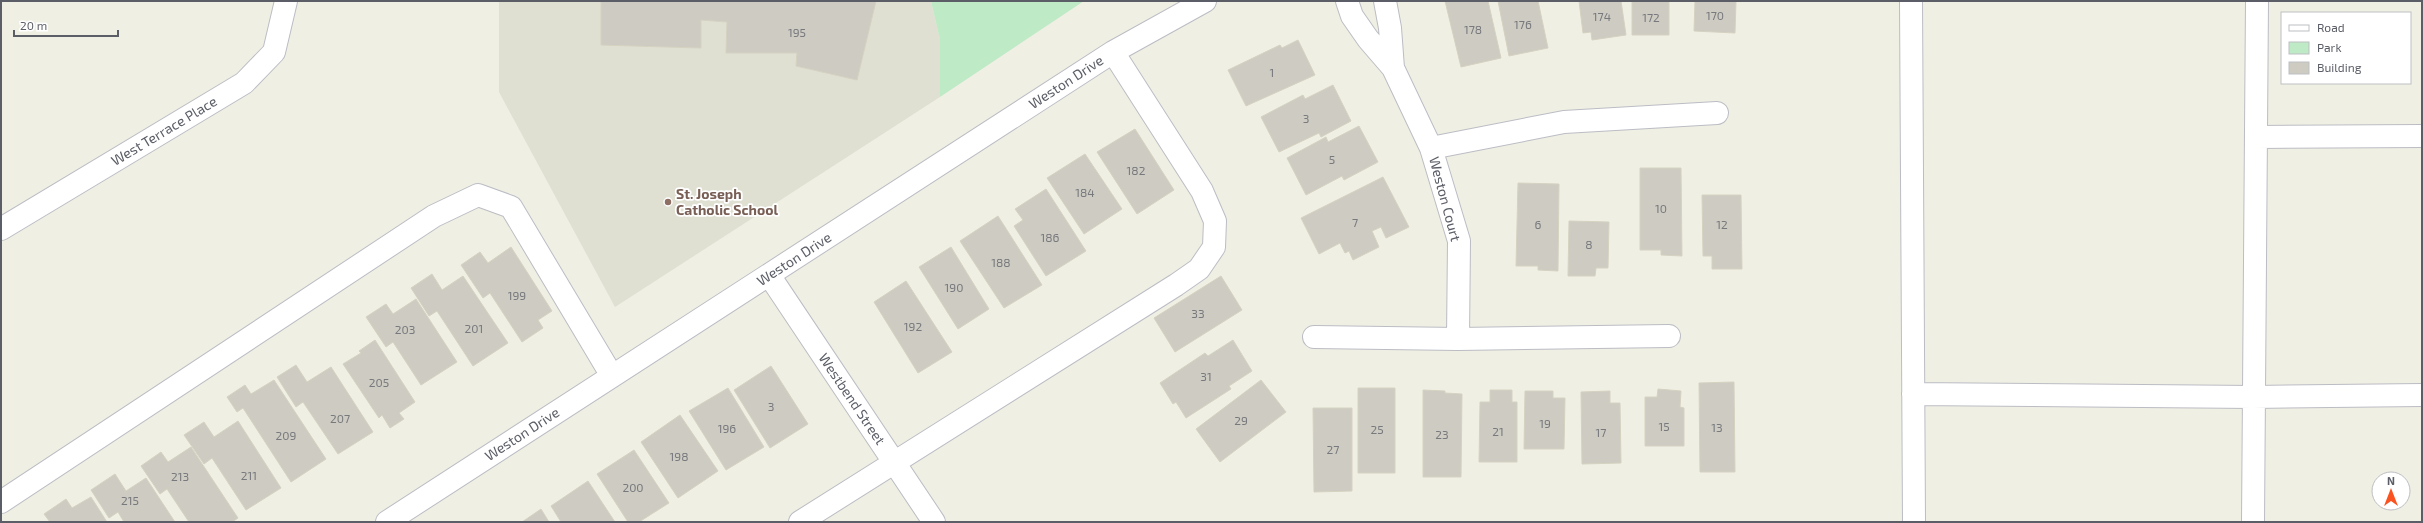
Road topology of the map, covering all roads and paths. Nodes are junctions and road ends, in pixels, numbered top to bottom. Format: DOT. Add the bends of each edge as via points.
graph roads {
  1 [pos="286,1"];
  2 [pos="1205,1"];
  3 [pos="1347,1"];
  4 [pos="1385,1"];
  5 [pos="1911,1"];
  6 [pos="2257,1"];
  7 [pos="1113,52"];
  8 [pos="1393,68"];
  9 [pos="1717,113"];
  10 [pos="2422,136"];
  11 [pos="2258,137"];
  12 [pos="1431,148"];
  13 [pos="1,228"];
  14 [pos="769,275"];
  15 [pos="1669,336"];
  16 [pos="1314,337"];
  17 [pos="1458,339"];
  18 [pos="612,376"];
  19 [pos="1912,394"];
  20 [pos="2422,394"];
  21 [pos="2253,398"];
  22 [pos="894,461"];
  23 [pos="1,502"];
  24 [pos="387,522"];
  25 [pos="800,522"];
  26 [pos="934,522"];
  27 [pos="1914,522"];
  28 [pos="2253,522"];
  1 -- 13 [label="street, West Terrace Place" via="274,52 244,83"];
  2 -- 7 [label="street, Weston Drive"];
  3 -- 8 [label="street, Weston Court" via="1352,16"];
  4 -- 8 [label="street, Weston Court"];
  5 -- 19 [label="street"];
  6 -- 11 [label="street"];
  7 -- 14 [label="street, Weston Drive"];
  7 -- 22 [label="street" via="1202,191 1215,221 1214,247 1199,269"];
  8 -- 12 [label="street, Weston Court"];
  9 -- 12 [label="street" via="1564,122"];
  10 -- 11 [label="street"];
  11 -- 21 [label="street"];
  12 -- 17 [label="street, Weston Court" via="1459,241"];
  14 -- 18 [label="street, Weston Drive"];
  14 -- 22 [label="street, Westbend Street"];
  15 -- 17 [label="street"];
  16 -- 17 [label="street"];
  18 -- 23 [label="street" via="511,207 478,195 434,216"];
  18 -- 24 [label="street, Weston Drive"];
  19 -- 21 [label="street"];
  19 -- 27 [label="street"];
  20 -- 21 [label="street"];
  21 -- 28 [label="street"];
  22 -- 25 [label="street"];
  22 -- 26 [label="street, Westbend Street"];
}
